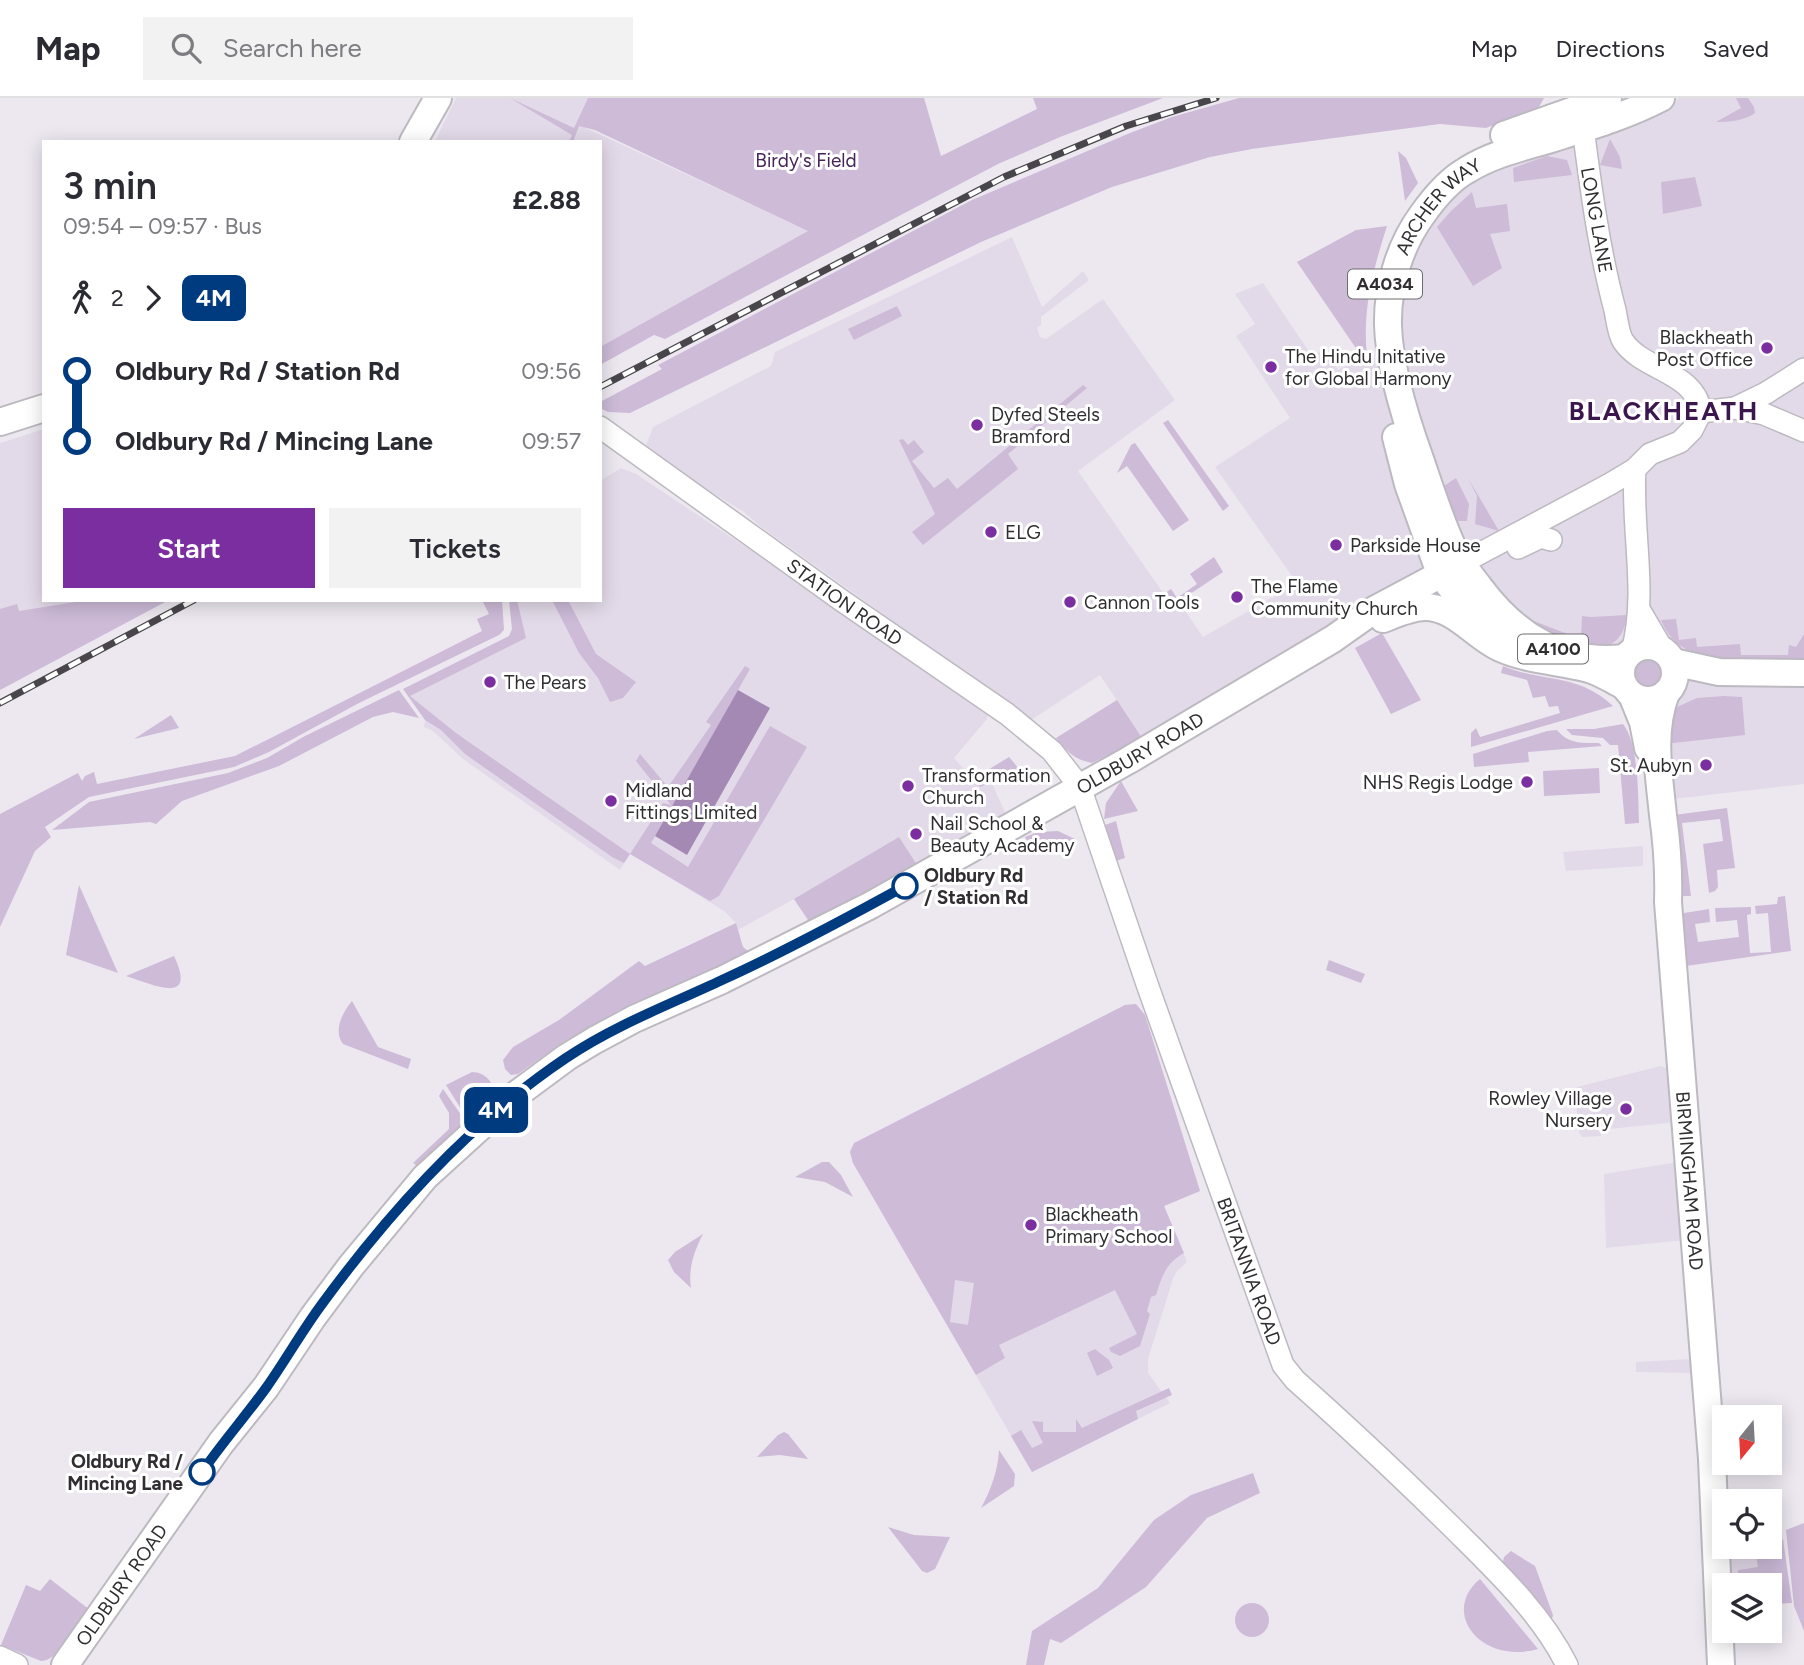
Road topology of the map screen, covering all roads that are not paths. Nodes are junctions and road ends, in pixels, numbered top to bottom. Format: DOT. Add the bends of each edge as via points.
graph roads {
  1 [pos="438,98"];
  2 [pos="1608,98"];
  3 [pos="1661,98"];
  4 [pos="1581,111"];
  5 [pos="414,140"];
  6 [pos="1804,369"];
  7 [pos="1735,408"];
  8 [pos="42,409"];
  9 [pos="1701,412"];
  10 [pos="0,422"];
  11 [pos="602,428"];
  12 [pos="1804,431"];
  13 [pos="1635,469"];
  14 [pos="1438,538"];
  15 [pos="1469,577"];
  16 [pos="1409,601"];
  17 [pos="1639,609"];
  18 [pos="1628,655"];
  19 [pos="1571,665"];
  20 [pos="1669,672"];
  21 [pos="1804,673"];
  22 [pos="1804,683"];
  23 [pos="1628,690"];
  24 [pos="1080,787"];
  25 [pos="1661,800"];
  26 [pos="1654,827"];
  27 [pos="1668,902"];
  28 [pos="0,1657"];
  29 [pos="17,1665"];
  30 [pos="65,1665"];
  31 [pos="1567,1665"];
  32 [pos="1721,1665"];
  1 -- 5 [label="main road"];
  2 -- 4 [label="main road"];
  3 -- 4 [label="main road" via="1625,116"];
  4 -- 9 [label="street, LONG LANE" via="1601,251 1622,340 1686,384"];
  4 -- 14 [label="main road, ARCHER WAY / A4034" via="1525,146 1467,170 1423,213 1399,259 1388,323 1390,376 1414,442"];
  6 -- 7 [label="street"];
  7 -- 9 [label="street"];
  7 -- 12 [label="street"];
  8 -- 10 [label="main road"];
  9 -- 13 [label="street" via="1681,442 1650,454"];
  11 -- 24 [label="street, STATION ROAD" via="1012,717 1052,751"];
  13 -- 15 [label="street" via="1541,537"];
  13 -- 17 [label="street"];
  14 -- 15 [label="main road, A4100"];
  14 -- 15 [label="street" via="1467,544"];
  14 -- 16 [label="main road"];
  15 -- 16 [label="main road"];
  15 -- 18 [label="main road, A4100" via="1525,634 1552,649 1596,659"];
  15 -- 19 [label="main road, A4100" via="1487,622 1512,640"];
  16 -- 19 [label="main road, A4100" via="1454,615 1500,648"];
  16 -- 24 [label="main road, OLDBURY ROAD / A4100" via="1333,639"];
  17 -- 18 [label="street"];
  17 -- 20 [label="street"];
  18 -- 20 [label="main road" via="1645,646 1658,647"];
  18 -- 23 [label="main road" via="1620,673"];
  19 -- 23 [label="main road, A4100" via="1605,675"];
  20 -- 21 [label="main road"];
  20 -- 22 [label="main road" via="1714,681"];
  20 -- 23 [label="main road" via="1649,701"];
  20 -- 25 [label="main road, BIRMINGHAM ROAD" via="1657,734"];
  23 -- 26 [label="main road, BIRMINGHAM ROAD" via="1646,734"];
  24 -- 30 [label="main road, OLDBURY ROAD" via="871,905 595,1040 486,1119 418,1185 323,1303"];
  24 -- 31 [label="street, BRITANNIA ROAD" via="1283,1365 1505,1582 1558,1647"];
  25 -- 26 [label="main road, BIRMINGHAM ROAD"];
  25 -- 27 [label="main road, BIRMINGHAM ROAD"];
  26 -- 27 [label="main road, BIRMINGHAM ROAD" via="1660,883"];
  27 -- 32 [label="main road, BIRMINGHAM ROAD" via="1712,1459"];
  28 -- 29 [label="street"];
}
